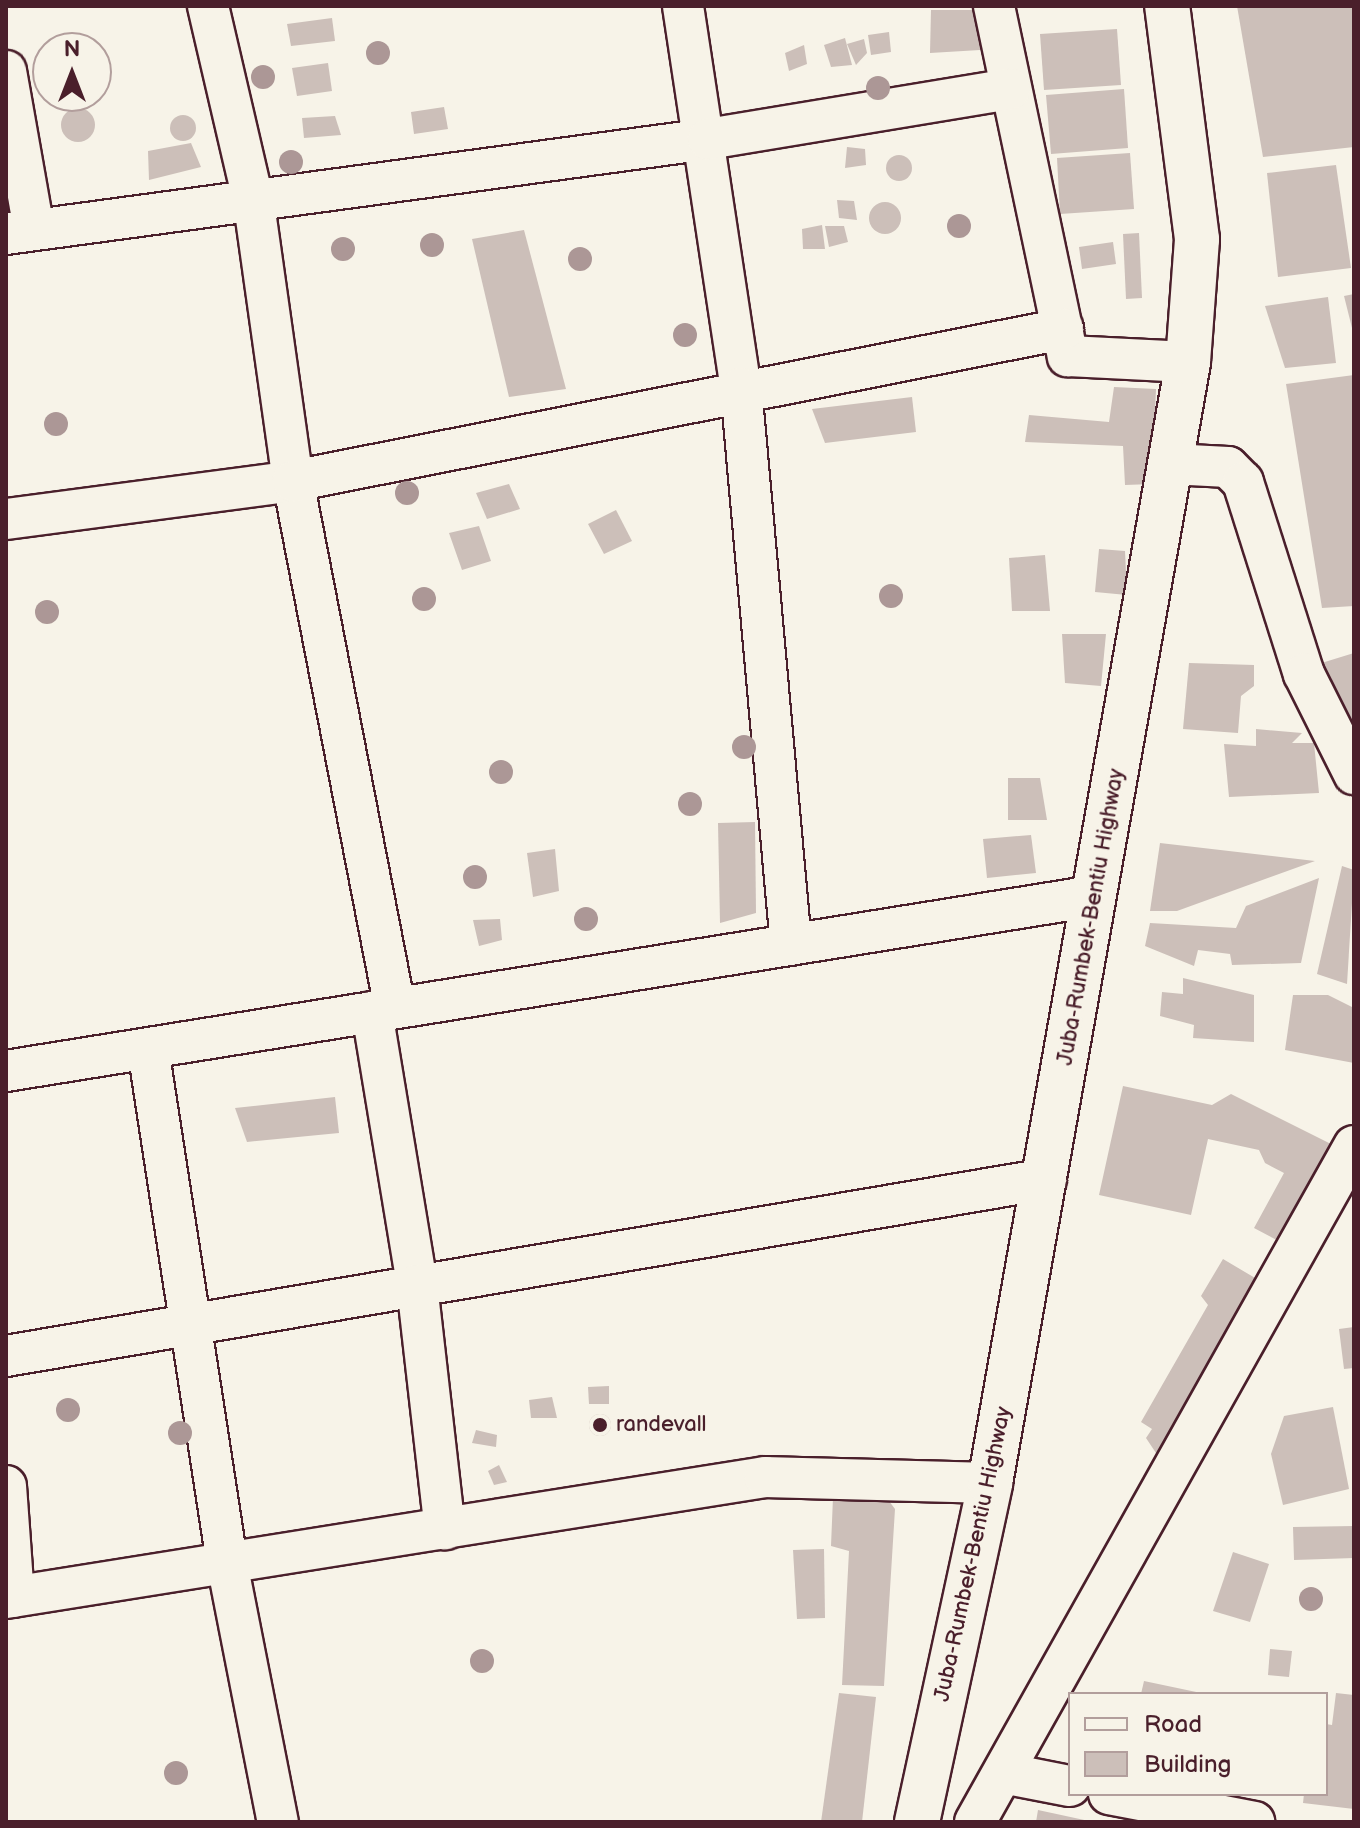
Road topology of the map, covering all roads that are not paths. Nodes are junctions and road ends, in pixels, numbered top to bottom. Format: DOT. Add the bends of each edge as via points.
graph roads {
  1 [pos="208,6"];
  2 [pos="683,6"];
  3 [pos="994,6"];
  4 [pos="1167,6"];
  5 [pos="6,71"];
  6 [pos="1010,89"];
  7 [pos="708,139"];
  8 [pos="254,204"];
  9 [pos="20,232"];
  10 [pos="1063,329"];
  11 [pos="1188,362"];
  12 [pos="741,388"];
  13 [pos="1170,464"];
  14 [pos="293,481"];
  15 [pos="6,519"];
  16 [pos="1354,774"];
  17 [pos="1094,896"];
  18 [pos="791,945"];
  19 [pos="384,1010"];
  20 [pos="148,1049"];
  21 [pos="6,1071"];
  22 [pos="1354,1146"];
  23 [pos="1046,1179"];
  24 [pos="417,1285"];
  25 [pos="195,1323"];
  26 [pos="6,1356"];
  27 [pos="990,1483"];
  28 [pos="6,1486"];
  29 [pos="445,1529"];
  30 [pos="228,1568"];
  31 [pos="10,1597"];
  32 [pos="1008,1774"];
  33 [pos="1068,1786"];
  34 [pos="1119,1796"];
  35 [pos="278,1822"];
  36 [pos="917,1822"];
  37 [pos="975,1822"];
  38 [pos="1254,1822"];
  1 -- 8 [label="street"];
  2 -- 7 [label="street"];
  3 -- 6 [label="street"];
  4 -- 11 [label="main road, Juba-Rumbek-Bentiu Highway" via="1197,239"];
  5 -- 9 [label="street"];
  6 -- 7 [label="street"];
  6 -- 10 [label="street"];
  7 -- 8 [label="street"];
  7 -- 12 [label="street"];
  8 -- 9 [label="street"];
  8 -- 14 [label="street"];
  10 -- 11 [label="street" via="1068,356"];
  10 -- 12 [label="street"];
  11 -- 13 [label="main road, Juba-Rumbek-Bentiu Highway"];
  12 -- 14 [label="street"];
  12 -- 18 [label="street"];
  13 -- 16 [label="street" via="1228,467 1243,482 1304,674"];
  13 -- 17 [label="main road, Juba-Rumbek-Bentiu Highway"];
  14 -- 15 [label="street"];
  14 -- 19 [label="street"];
  17 -- 18 [label="street"];
  17 -- 23 [label="main road, Juba-Rumbek-Bentiu Highway"];
  18 -- 19 [label="street"];
  19 -- 20 [label="street"];
  19 -- 24 [label="street"];
  20 -- 21 [label="street"];
  20 -- 25 [label="street"];
  22 -- 32 [label="street"];
  23 -- 24 [label="street"];
  23 -- 27 [label="main road, Juba-Rumbek-Bentiu Highway"];
  24 -- 25 [label="street"];
  24 -- 29 [label="street"];
  25 -- 26 [label="street"];
  25 -- 30 [label="street"];
  27 -- 29 [label="street" via="765,1477"];
  27 -- 36 [label="main road, Juba-Rumbek-Bentiu Highway"];
  28 -- 31 [label="street"];
  29 -- 30 [label="street"];
  30 -- 31 [label="street"];
  30 -- 35 [label="street"];
  32 -- 33 [label="street"];
  32 -- 37 [label="street"];
  34 -- 38 [label="street"];
}
